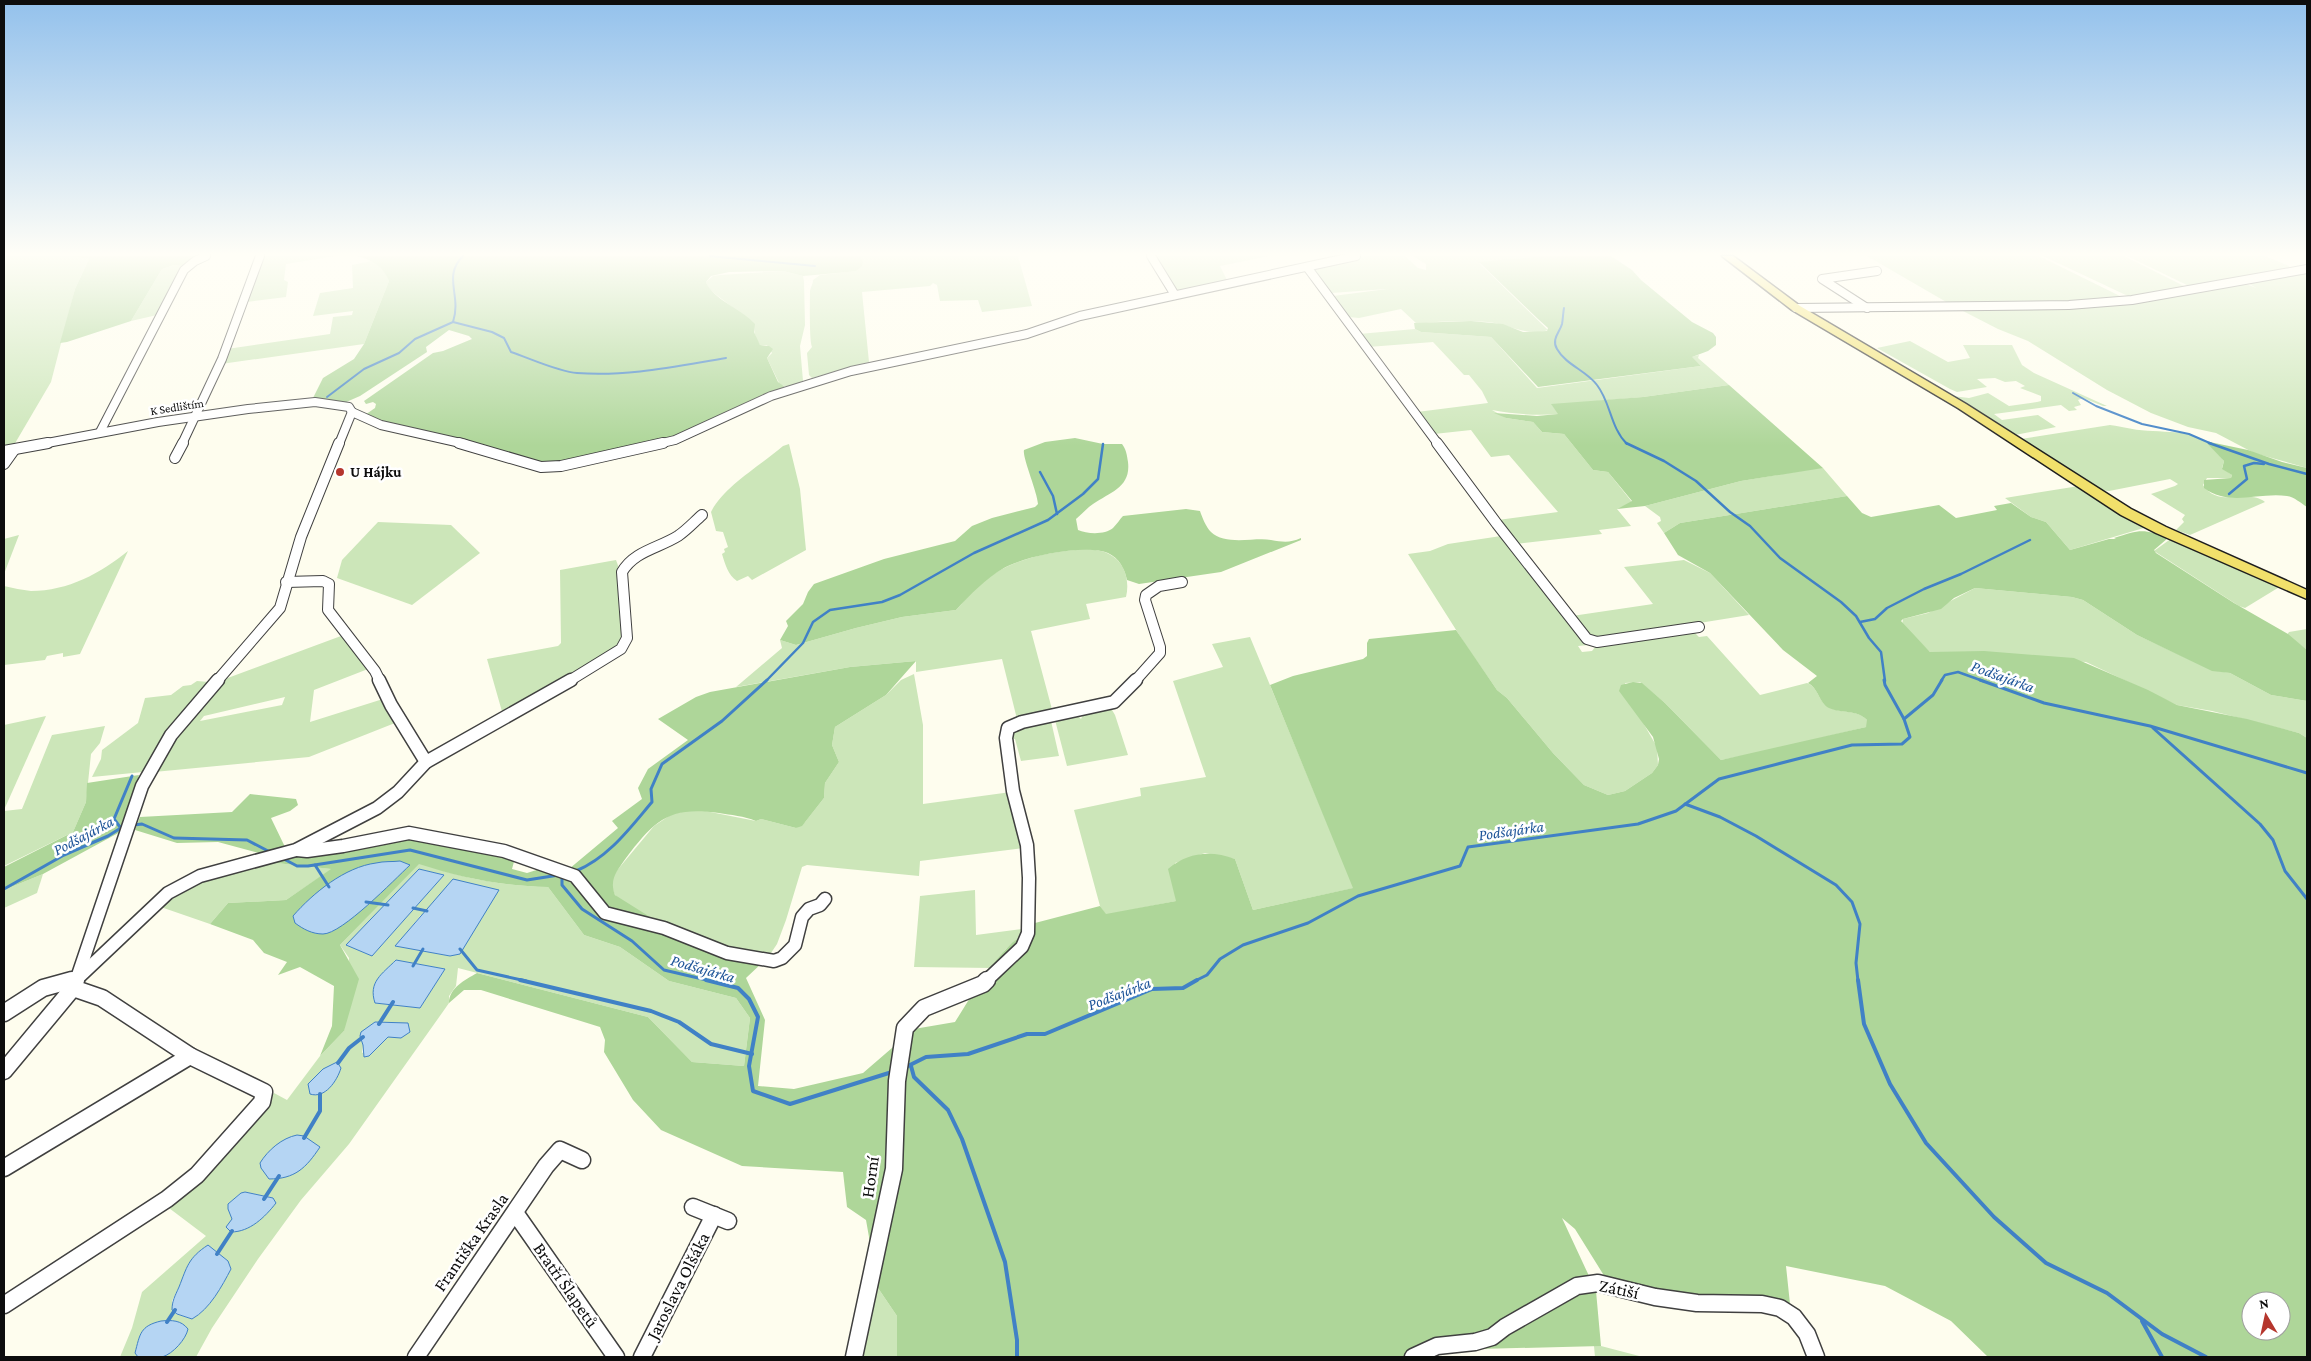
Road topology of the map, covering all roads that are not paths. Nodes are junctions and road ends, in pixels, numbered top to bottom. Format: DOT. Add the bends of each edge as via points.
graph roads {
  1 [pos="158,320"];
  2 [pos="237,320"];
  3 [pos="1070,320"];
  4 [pos="1346,320"];
  5 [pos="1816,320"];
  6 [pos="352,412"];
  7 [pos="198,416"];
  8 [pos="100,432"];
  9 [pos="9,450"];
  10 [pos="175,458"];
  11 [pos="4,464"];
  12 [pos="702,515"];
  13 [pos="286,582"];
  14 [pos="1182,582"];
  15 [pos="2307,594"];
  16 [pos="1699,627"];
  17 [pos="426,762"];
  18 [pos="296,850"];
  19 [pos="825,898"];
  20 [pos="75,984"];
  21 [pos="4,1013"];
  22 [pos="190,1056"];
  23 [pos="4,1071"];
  24 [pos="582,1160"];
  25 [pos="4,1168"];
  26 [pos="693,1207"];
  27 [pos="516,1214"];
  28 [pos="4,1305"];
  29 [pos="416,1357"];
  30 [pos="616,1357"];
  31 [pos="642,1357"];
  32 [pos="854,1357"];
  33 [pos="1413,1357"];
  34 [pos="1816,1357"];
  1 -- 8 [label="street"];
  2 -- 7 [label="street"];
  3 -- 6 [label="street, K Sedlištím" via="1027,334 851,371 771,396 675,440 561,466 541,467 523,463 465,444 381,425"];
  4 -- 16 [label="street" via="1497,524 1587,639 1597,642"];
  5 -- 15 [label="main road" via="1962,406 2126,512"];
  6 -- 7 [label="street, K Sedlištím" via="346,405 315,402"];
  6 -- 13 [label="street" via="314,501"];
  7 -- 8 [label="street, K Sedlištím"];
  7 -- 10 [label="street"];
  8 -- 9 [label="street, K Sedlištím"];
  9 -- 11 [label="street"];
  12 -- 17 [label="street" via="679,535 624,567 627,638 621,649"];
  13 -- 17 [label="street" via="329,584 328,610 375,671 391,705"];
  13 -- 20 [label="street" via="282,602 275,615 167,742 144,781"];
  14 -- 32 [label="street, Horní" via="1159,586 1146,595 1160,653 1114,702 1008,728 1006,738 1013,791 1027,845 1028,933 1015,955 982,984 924,1008 905,1028 897,1081 894,1169"];
  17 -- 18 [label="street" via="398,792 377,808"];
  18 -- 19 [label="street" via="343,846 409,834 504,851 574,876 605,913 664,928 727,953 774,961 795,945 802,917"];
  18 -- 20 [label="street" via="200,876 168,893"];
  20 -- 21 [label="street" via="55,983"];
  20 -- 22 [label="street"];
  20 -- 23 [label="street"];
  22 -- 25 [label="street"];
  22 -- 28 [label="street" via="264,1092 262,1102 197,1175 167,1199"];
  24 -- 27 [label="street, Františka Krasla" via="560,1150"];
  26 -- 31 [label="street, Jaroslava Olšáka" via="721,1218"];
  27 -- 29 [label="street, Františka Krasla"];
  27 -- 30 [label="street, Bratří Šlapetů"];
  33 -- 34 [label="street, Zátiší" via="1437,1346 1492,1337 1577,1286 1598,1283 1697,1303 1762,1304 1780,1308 1794,1317 1807,1334"];
}
